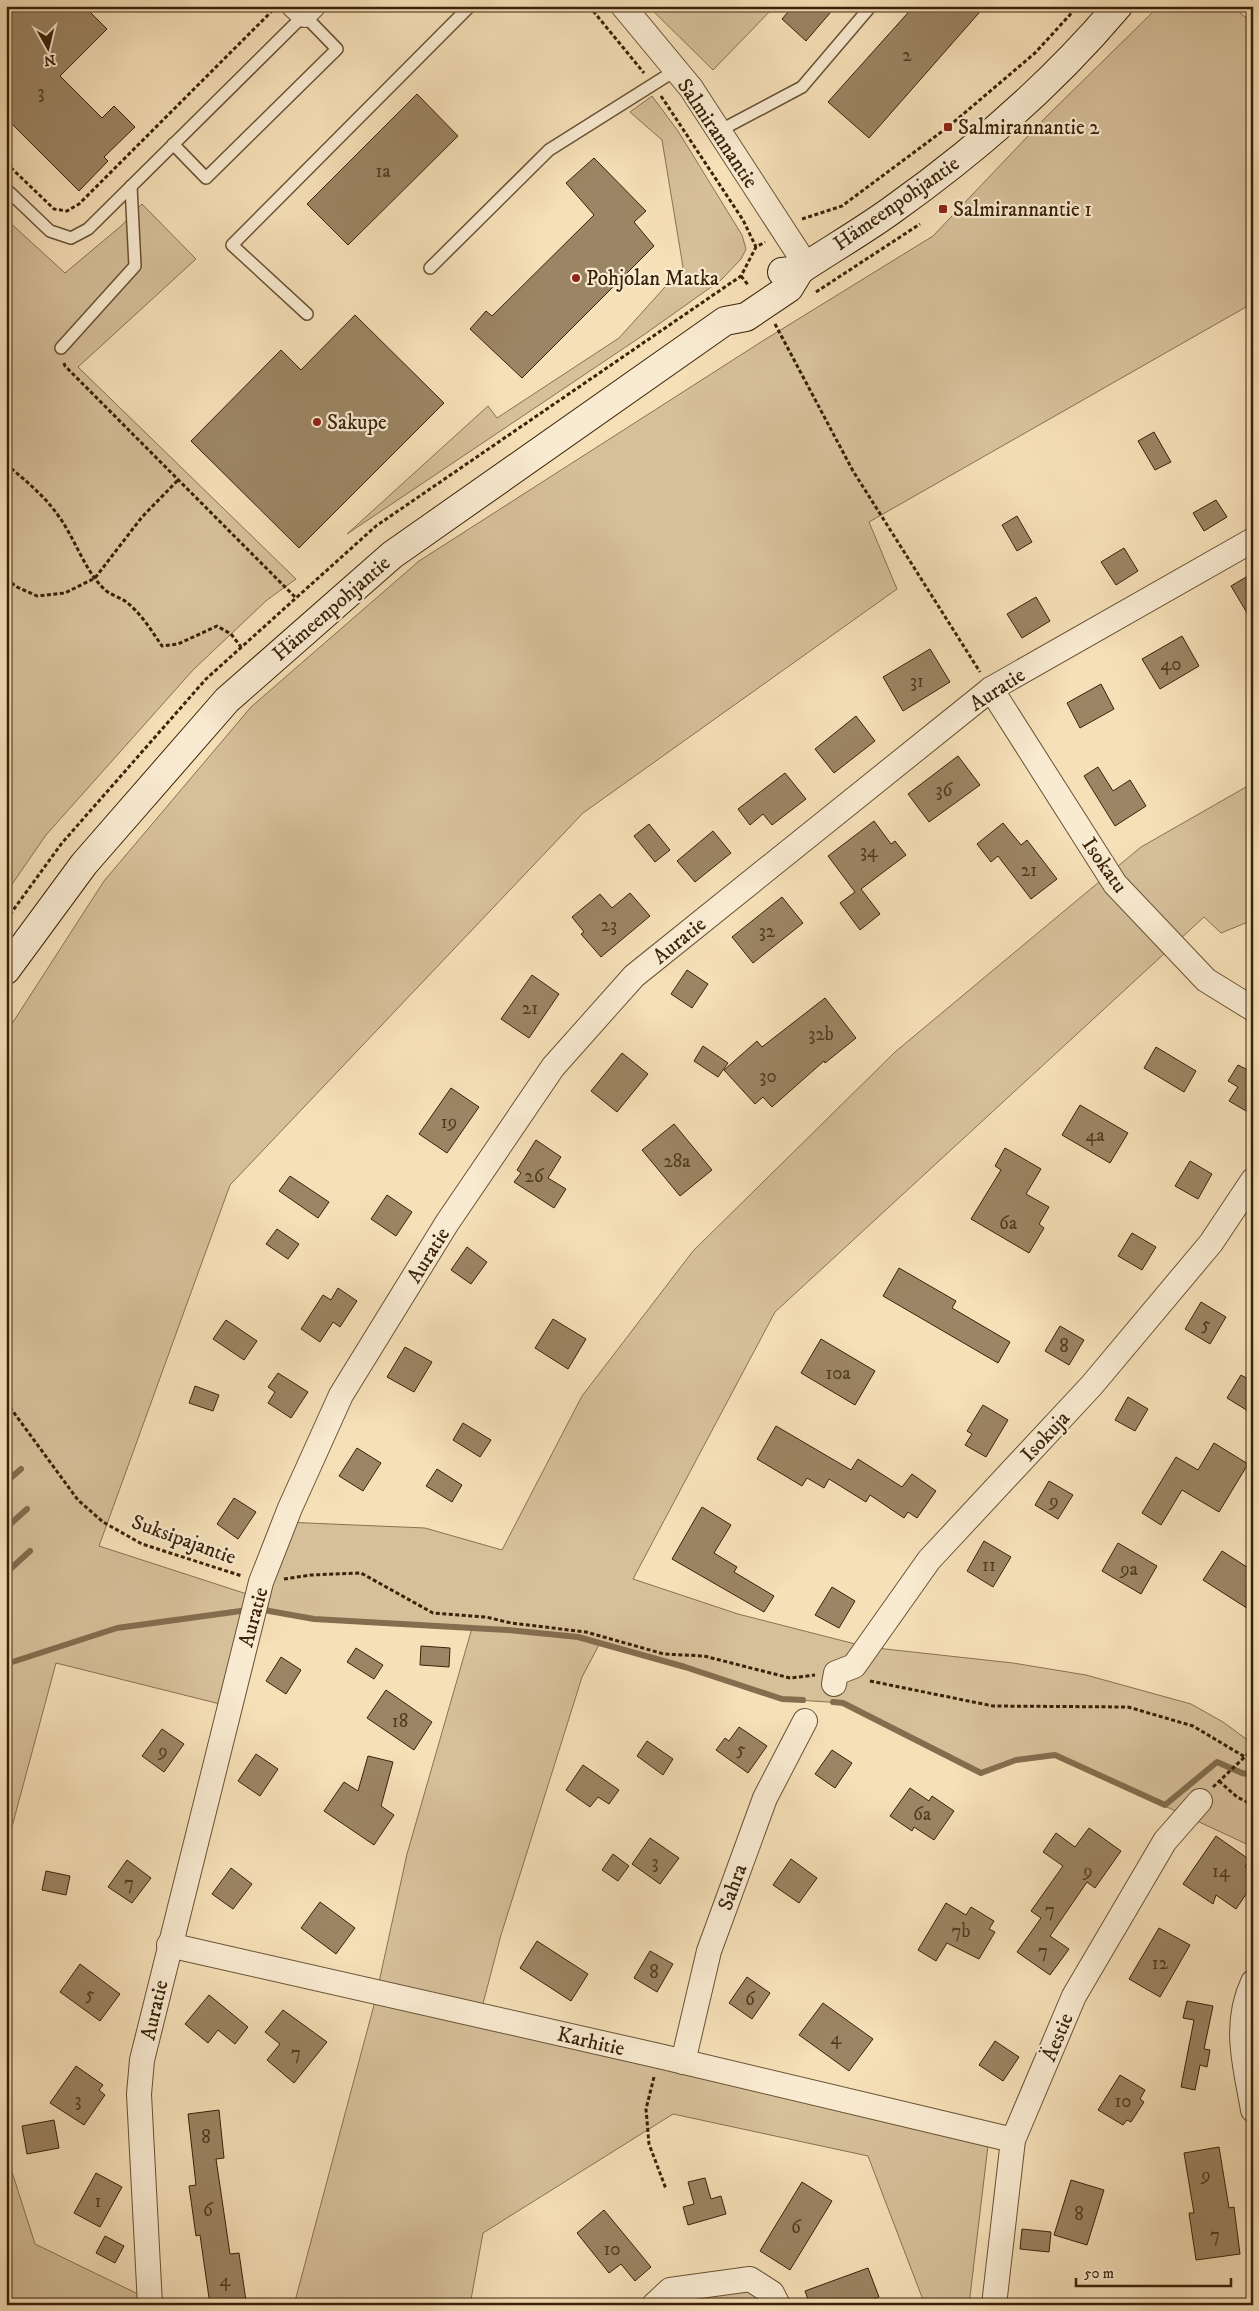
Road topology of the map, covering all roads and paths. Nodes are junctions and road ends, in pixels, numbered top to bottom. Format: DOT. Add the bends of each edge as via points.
graph roads {
  1 [pos="277,6"];
  2 [pos="470,6"];
  3 [pos="589,6"];
  4 [pos="623,6"];
  5 [pos="871,6"];
  6 [pos="1118,6"];
  7 [pos="304,9"];
  8 [pos="676,70"];
  9 [pos="653,85"];
  10 [pos="719,131"];
  11 [pos="174,144"];
  12 [pos="6,163"];
  13 [pos="131,186"];
  14 [pos="6,189"];
  15 [pos="920,224"];
  16 [pos="756,247"];
  17 [pos="430,268"];
  18 [pos="803,268"];
  19 [pos="752,291"];
  20 [pos="814,293"];
  21 [pos="307,314"];
  22 [pos="61,348"];
  23 [pos="6,464"];
  24 [pos="178,480"];
  25 [pos="1253,540"];
  26 [pos="95,578"];
  27 [pos="6,579"];
  28 [pos="296,598"];
  29 [pos="241,647"];
  30 [pos="991,690"];
  31 [pos="6,970"];
  32 [pos="1253,1010"];
  33 [pos="1253,1180"];
  34 [pos="6,1402"];
  35 [pos="261,1582"];
  36 [pos="835,1679"];
  37 [pos="805,1721"];
  38 [pos="1253,1749"];
  39 [pos="1245,1757"];
  40 [pos="1226,1774"];
  41 [pos="1219,1781"];
  42 [pos="1200,1801"];
  43 [pos="1253,1805"];
  44 [pos="169,1945"];
  45 [pos="1253,1982"];
  46 [pos="659,2056"];
  47 [pos="683,2062"];
  48 [pos="1253,2110"];
  49 [pos="1013,2140"];
  50 [pos="666,2189"];
  51 [pos="150,2305"];
  52 [pos="654,2305"];
  53 [pos="778,2305"];
  54 [pos="994,2305"];
  1 -- 12 [label="path" via="78,204 67,211 54,209"];
  2 -- 21 [label="lane" via="232,245"];
  3 -- 9 [label="path"];
  4 -- 8 [label="street, Salmirannantie"];
  5 -- 10 [label="lane" via="802,87"];
  6 -- 18 [label="main road, Hämeenpohjantie" via="1019,108 955,162 892,210"];
  7 -- 11 [label="lane"];
  7 -- 11 [label="lane" via="337,49 206,178"];
  8 -- 9 [label="lane"];
  8 -- 10 [label="street, Salmirannantie"];
  9 -- 16 [label="path" via="744,220"];
  9 -- 17 [label="lane" via="549,150"];
  10 -- 18 [label="street, Salmirannantie"];
  11 -- 13 [label="lane"];
  13 -- 14 [label="lane" via="88,229 71,238 50,232"];
  13 -- 22 [label="lane" via="135,266"];
  15 -- 20 [label="path"];
  18 -- 19 [label="main road, Hämeenpohjantie" via="789,288"];
  19 -- 30 [label="path" via="773,320 853,472"];
  19 -- 31 [label="main road, Hämeenpohjantie" via="746,317 726,321 392,555 227,700 84,864"];
  22 -- 24 [label="path" via="65,366"];
  23 -- 26 [label="path" via="47,501"];
  24 -- 26 [label="path" via="142,517"];
  24 -- 28 [label="path"];
  25 -- 30 [label="street, Auratie"];
  26 -- 27 [label="path" via="65,593 37,596"];
  26 -- 29 [label="path" via="106,591 136,611 162,646 178,644 217,626 230,634"];
  30 -- 32 [label="street, Isokatu" via="1115,884 1206,980"];
  30 -- 35 [label="street, Auratie" via="634,976 553,1067 447,1223 341,1394"];
  33 -- 36 [label="street, Isokuja" via="1211,1244 1092,1385 929,1560 854,1666"];
  34 -- 35 [label="path, Suksipajantie" via="78,1500 103,1522 142,1544"];
  35 -- 36 [label="path" via="311,1575 362,1573 433,1613 486,1617 586,1632 664,1654 704,1656 790,1678"];
  35 -- 44 [label="street, Auratie"];
  36 -- 39 [label="path" via="993,1706 1128,1707 1193,1726"];
  37 -- 47 [label="street, Sahra" via="765,1798 710,1951"];
  38 -- 39 [label="path"];
  39 -- 40 [label="path"];
  41 -- 43 [label="path" via="1236,1797"];
  42 -- 49 [label="street, Äestie" via="1165,1841 1074,1996"];
  44 -- 46 [label="street, Karhitie"];
  44 -- 51 [label="street, Auratie" via="142,2060 139,2094"];
  45 -- 48 [label="street" via="1245,1999 1240,2036"];
  46 -- 47 [label="street, Karhitie"];
  46 -- 50 [label="path" via="646,2109 649,2144"];
  47 -- 49 [label="street, Karhitie"];
  49 -- 54 [label="street, Äestie"];
  52 -- 53 [label="street" via="670,2290 750,2279 772,2293"];
}
